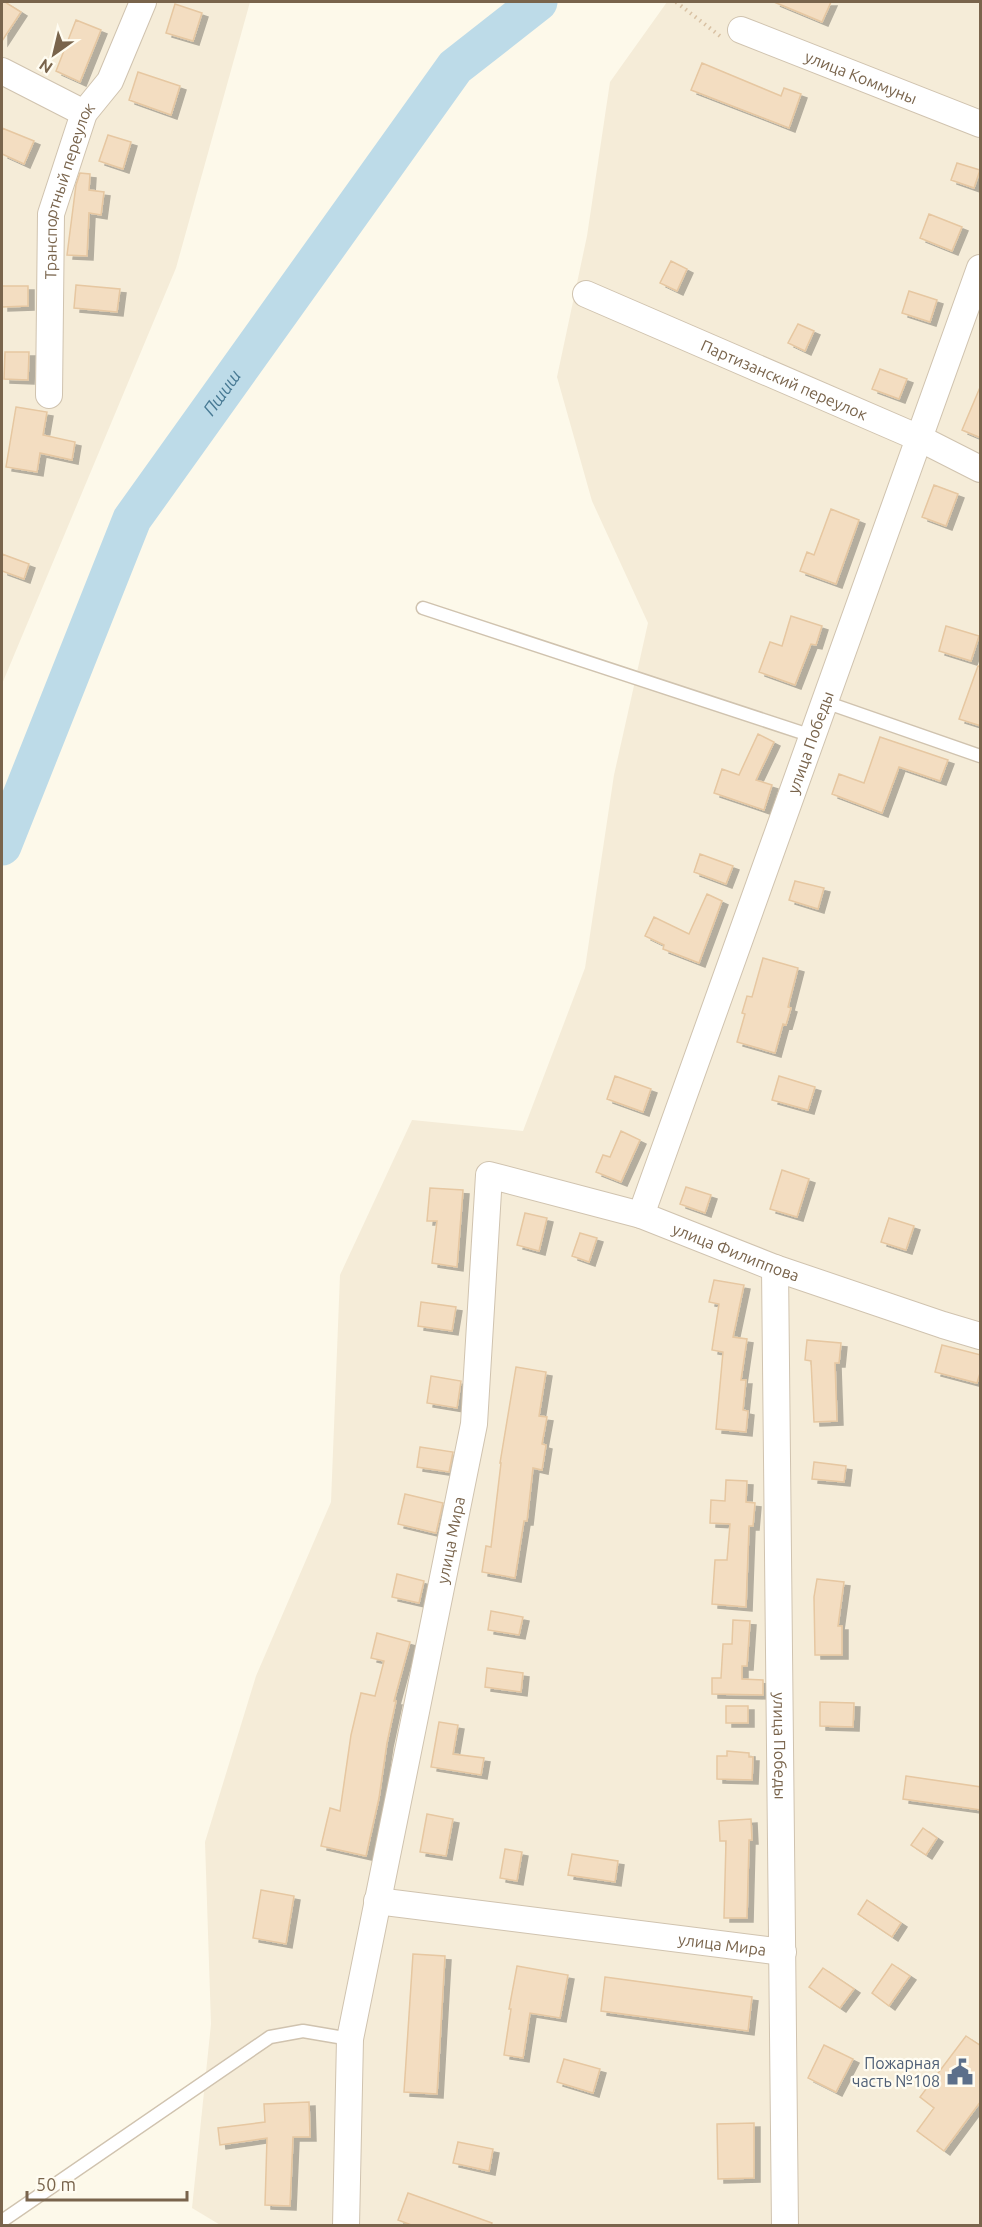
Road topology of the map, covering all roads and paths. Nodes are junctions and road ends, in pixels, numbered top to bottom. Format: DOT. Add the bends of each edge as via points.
graph roads {
  1 [pos="143,2"];
  2 [pos="678,2"];
  3 [pos="741,30"];
  4 [pos="2,71"];
  5 [pos="84,113"];
  6 [pos="981,124"];
  7 [pos="981,268"];
  8 [pos="586,294"];
  9 [pos="49,395"];
  10 [pos="919,438"];
  11 [pos="981,470"];
  12 [pos="423,609"];
  13 [pos="825,702"];
  14 [pos="812,736"];
  15 [pos="981,756"];
  16 [pos="489,1175"];
  17 [pos="641,1215"];
  18 [pos="775,1269"];
  19 [pos="981,1336"];
  20 [pos="377,1901"];
  21 [pos="783,1952"];
  22 [pos="350,2039"];
  23 [pos="2,2221"];
  24 [pos="346,2226"];
  25 [pos="784,2226"];
  1 -- 5 [label="street, Транспортный переулок" via="110,81"];
  2 -- 3 [label="path" via="718,37"];
  3 -- 6 [label="street, улица Коммуны"];
  4 -- 5 [label="street"];
  5 -- 9 [label="street, Транспортный переулок" via="51,214"];
  7 -- 10 [label="street, улица Победы"];
  8 -- 10 [label="street, Партизанский переулок"];
  10 -- 11 [label="street, Партизанский переулок"];
  10 -- 13 [label="street, улица Победы"];
  12 -- 14 [label="lane"];
  13 -- 14 [label="street, улица Победы"];
  13 -- 15 [label="lane"];
  14 -- 17 [label="street, улица Победы"];
  16 -- 17 [label="street, улица Филиппова"];
  16 -- 20 [label="street, улица Мира" via="474,1424"];
  17 -- 18 [label="street, улица Филиппова"];
  18 -- 19 [label="street, улица Филиппова"];
  18 -- 21 [label="street, улица Победы"];
  20 -- 21 [label="street, улица Мира"];
  20 -- 22 [label="street, улица Мира"];
  21 -- 25 [label="street, улица Победы"];
  22 -- 23 [label="lane" via="303,2031 270,2037"];
  22 -- 24 [label="street, улица Мира"];
}
